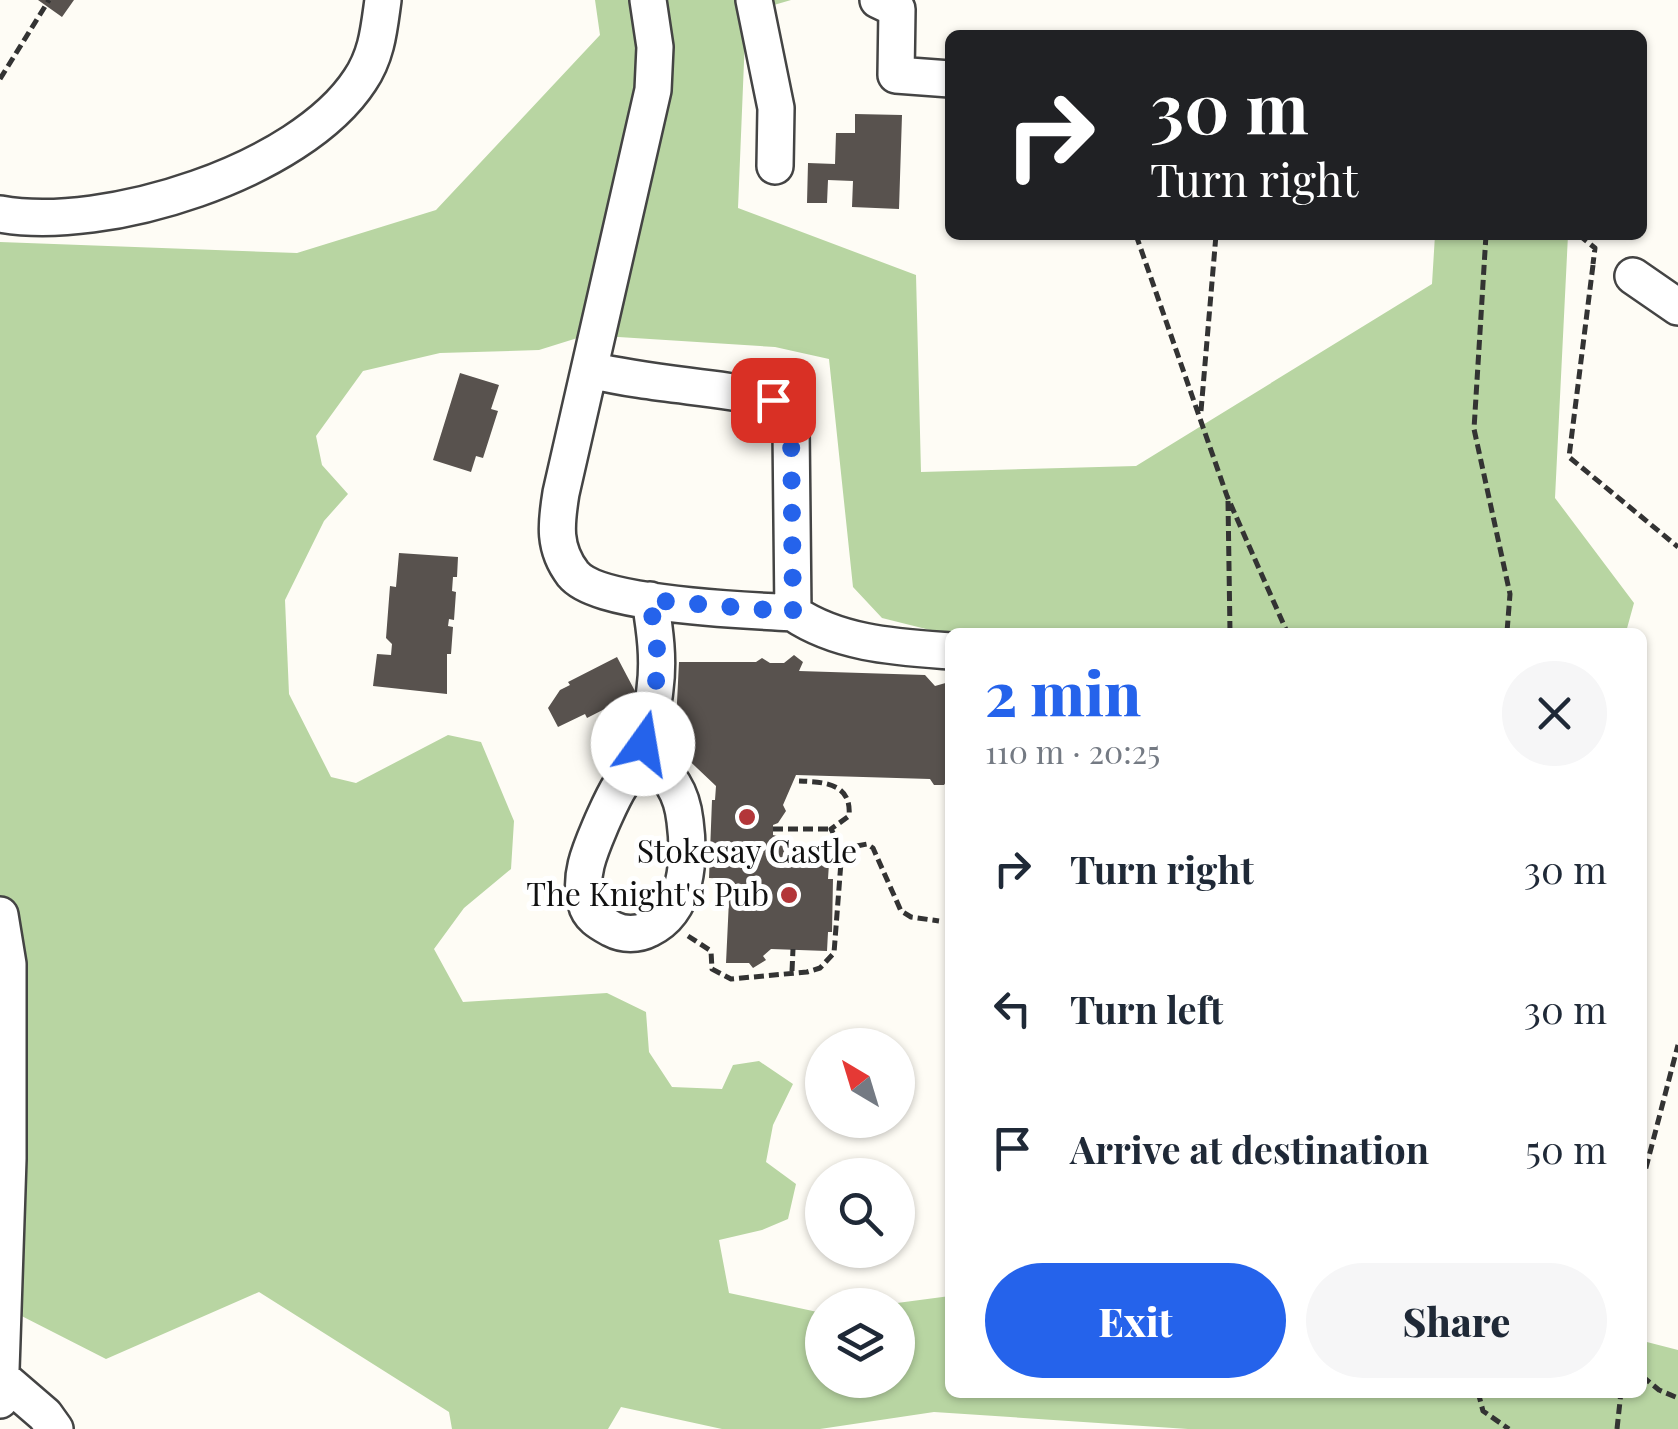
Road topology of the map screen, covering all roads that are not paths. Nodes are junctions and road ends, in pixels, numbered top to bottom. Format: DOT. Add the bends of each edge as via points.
graph roads {
  1 [pos="383,0"];
  2 [pos="648,0"];
  3 [pos="754,0"];
  4 [pos="878,0"];
  5 [pos="945,80"];
  6 [pos="775,166"];
  7 [pos="0,214"];
  8 [pos="1634,276"];
  9 [pos="1678,307"];
  10 [pos="591,370"];
  11 [pos="650,600"];
  12 [pos="793,612"];
  13 [pos="945,651"];
  14 [pos="645,761"];
  15 [pos="0,915"];
  16 [pos="1,1389"];
  17 [pos="55,1429"];
  1 -- 7 [label="street" via="376,50 339,107 251,169 75,217"];
  2 -- 10 [label="street" via="653,90"];
  3 -- 6 [label="street" via="776,108"];
  4 -- 5 [label="street" via="897,9 896,75"];
  8 -- 9 [label="street"];
  10 -- 11 [label="street" via="560,493 558,551 590,588"];
  10 -- 12 [label="street" via="773,400 791,428"];
  11 -- 12 [label="street"];
  11 -- 14 [label="street" via="658,656"];
  12 -- 13 [label="street" via="858,640"];
  14 -- 14 [label="street" via="623,780 583,876 586,906 596,921 620,934 664,921 685,881 685,815 676,786"];
  15 -- 16 [label="street" via="8,964"];
  16 -- 17 [label="street"];
}
